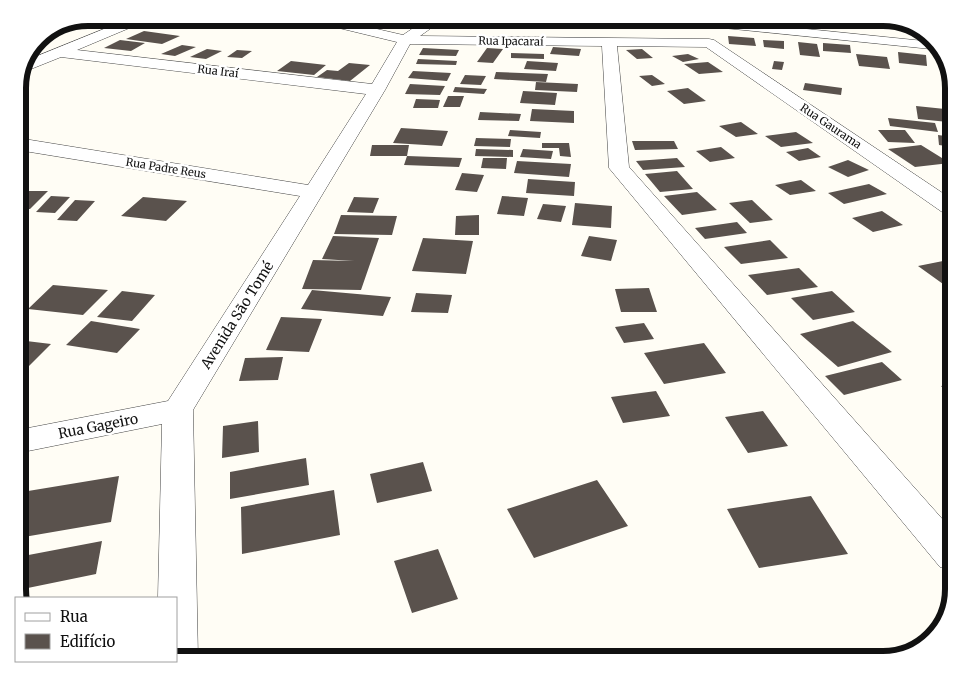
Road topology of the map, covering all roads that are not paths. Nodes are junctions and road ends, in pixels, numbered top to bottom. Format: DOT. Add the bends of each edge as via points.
graph roads {
  1 [pos="122,26"];
  2 [pos="347,26"];
  3 [pos="425,26"];
  4 [pos="710,26"];
  5 [pos="762,26"];
  6 [pos="405,40"];
  7 [pos="609,43"];
  8 [pos="709,43"];
  9 [pos="926,45"];
  10 [pos="59,52"];
  11 [pos="32,63"];
  12 [pos="377,90"];
  13 [pos="26,145"];
  14 [pos="314,192"];
  15 [pos="945,198"];
  16 [pos="178,410"];
  17 [pos="26,439"];
  18 [pos="945,546"];
  19 [pos="177,597"];
  1 -- 10 [label="street"];
  2 -- 6 [label="street, Rua Ipacaraí"];
  3 -- 6 [label="street, Avenida São Tomé"];
  4 -- 8 [label="street"];
  5 -- 9 [label="street"];
  6 -- 7 [label="street, Rua Ipacaraí"];
  6 -- 12 [label="street, Avenida São Tomé"];
  7 -- 8 [label="street, Rua Ipacaraí"];
  7 -- 18 [label="street" via="619,168"];
  8 -- 15 [label="street, Rua Gaurama"];
  10 -- 11 [label="street"];
  10 -- 12 [label="street, Rua Iraí"];
  12 -- 14 [label="street, Avenida São Tomé"];
  13 -- 14 [label="street, Rua Padre Reus"];
  14 -- 16 [label="street, Avenida São Tomé"];
  16 -- 17 [label="street, Rua Gageiro"];
  16 -- 19 [label="street"];
}
